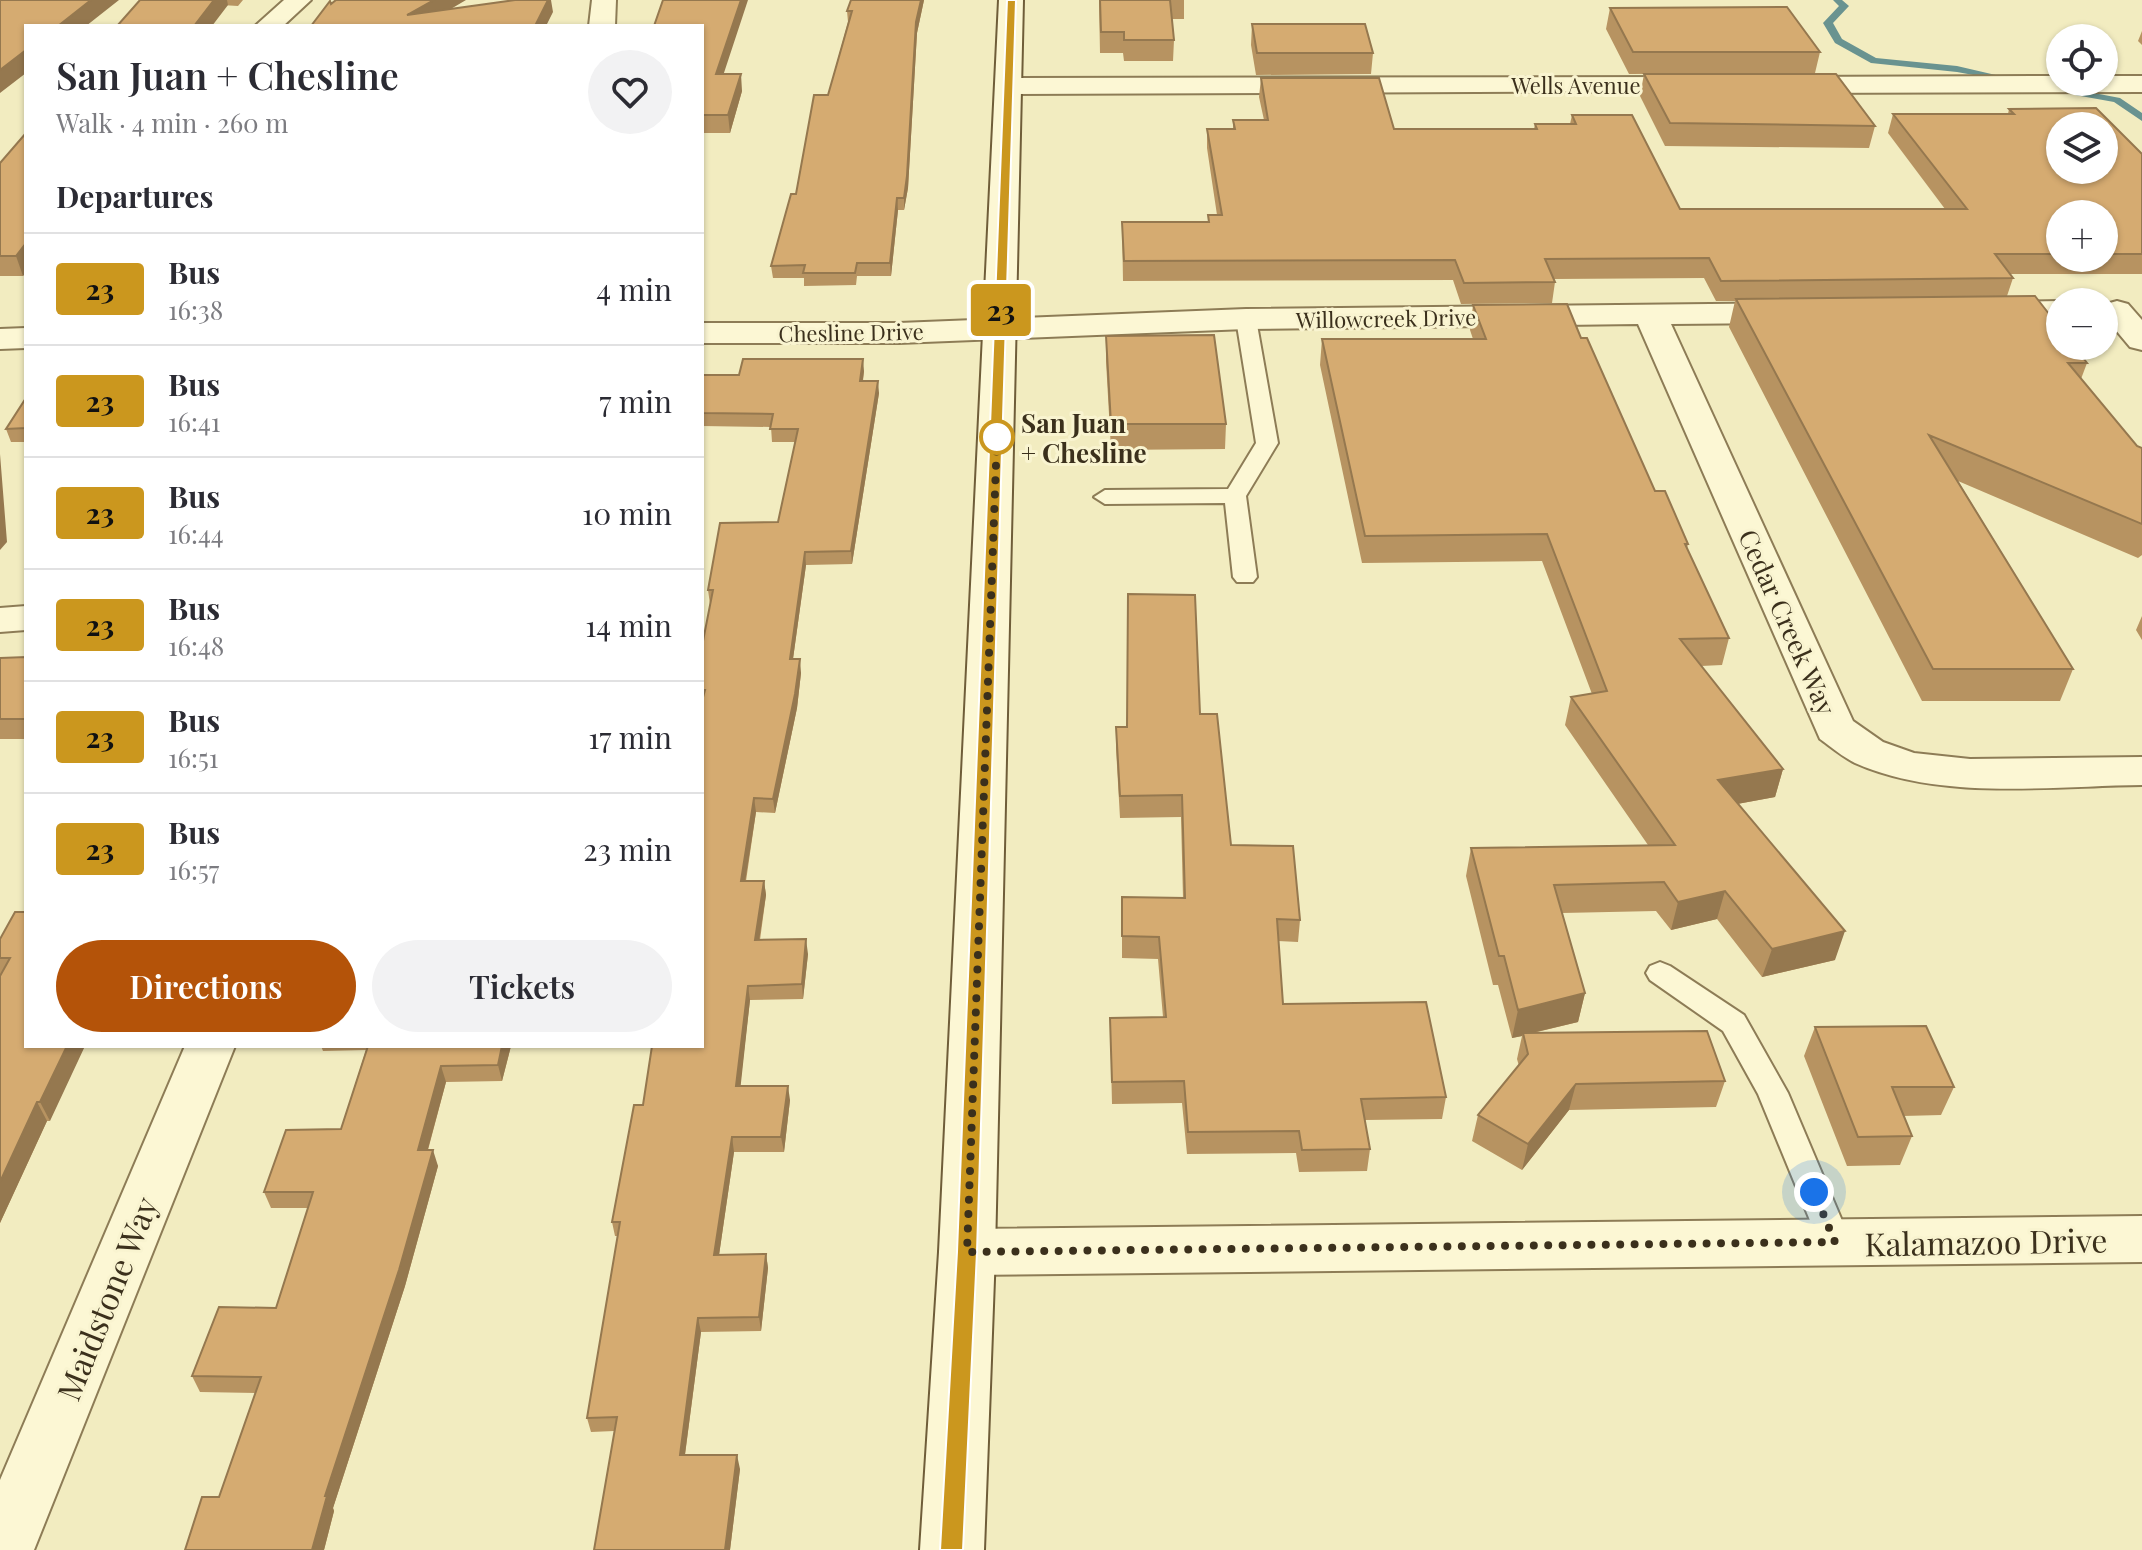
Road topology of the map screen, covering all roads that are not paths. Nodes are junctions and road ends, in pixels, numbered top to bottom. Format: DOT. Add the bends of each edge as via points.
graph roads {
  1 [pos="299,0"];
  2 [pos="604,0"];
  3 [pos="1011,0"];
  4 [pos="270,24"];
  5 [pos="602,24"];
  6 [pos="2142,84"];
  7 [pos="1727,85"];
  8 [pos="1759,85"];
  9 [pos="1009,86"];
  10 [pos="2046,311"];
  11 [pos="2121,311"];
  12 [pos="1950,312"];
  13 [pos="1823,313"];
  14 [pos="1650,314"];
  15 [pos="1246,319"];
  16 [pos="1000,326"];
  17 [pos="704,333"];
  18 [pos="24,338"];
  19 [pos="0,339"];
  20 [pos="2142,340"];
  21 [pos="1235,496"];
  22 [pos="1105,497"];
  23 [pos="1245,577"];
  24 [pos="24,618"];
  25 [pos="0,620"];
  26 [pos="2142,771"];
  27 [pos="1660,973"];
  28 [pos="209,1048"];
  29 [pos="2142,1239"];
  30 [pos="1835,1242"];
  31 [pos="967,1252"];
  32 [pos="2,1550"];
  33 [pos="952,1550"];
  1 -- 4 [label="street"];
  2 -- 5 [label="street"];
  3 -- 9 [label="street"];
  6 -- 8 [label="street"];
  7 -- 9 [label="street, Wells Avenue"];
  9 -- 16 [label="street"];
  10 -- 12 [label="street"];
  11 -- 20 [label="street"];
  13 -- 14 [label="street, Willowcreek Drive"];
  14 -- 15 [label="street, Willowcreek Drive"];
  14 -- 26 [label="street, Cedar Creek Way" via="1835,729 1868,752 1908,767 1970,773"];
  15 -- 16 [label="street, Willowcreek Drive"];
  15 -- 21 [label="lane" via="1267,443"];
  16 -- 17 [label="street, Chesline Drive" via="899,333"];
  16 -- 31 [label="street"];
  18 -- 19 [label="street"];
  21 -- 22 [label="lane"];
  21 -- 23 [label="lane"];
  24 -- 25 [label="street"];
  27 -- 30 [label="lane" via="1734,1023 1773,1093"];
  28 -- 32 [label="street, Maidstone Way"];
  29 -- 30 [label="street, Kalamazoo Drive"];
  30 -- 31 [label="street, Kalamazoo Drive"];
  31 -- 33 [label="street"];
}
